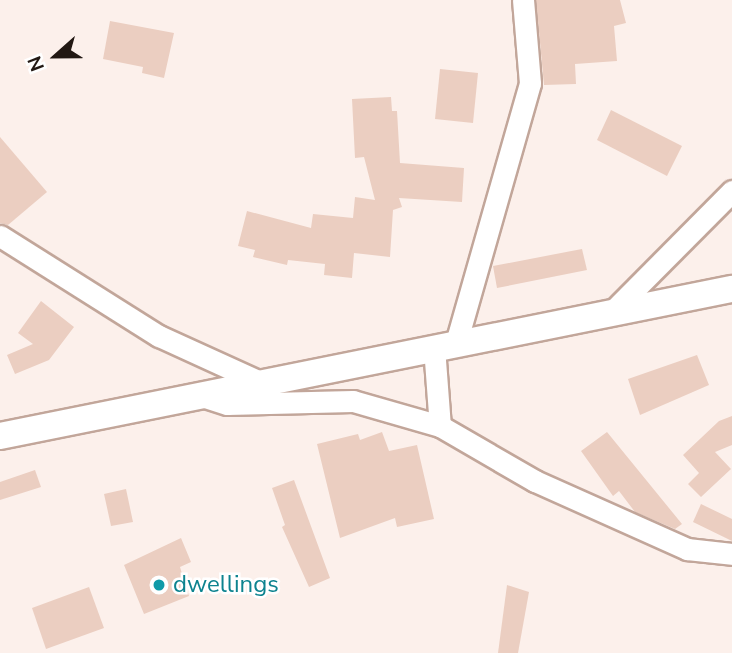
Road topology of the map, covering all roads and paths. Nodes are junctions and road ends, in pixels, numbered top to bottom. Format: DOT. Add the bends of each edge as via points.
graph roads {
  1 [pos="523,0"];
  2 [pos="732,191"];
  3 [pos="0,236"];
  4 [pos="732,289"];
  5 [pos="611,313"];
  6 [pos="445,345"];
  7 [pos="262,383"];
  8 [pos="197,394"];
  9 [pos="440,426"];
  10 [pos="0,436"];
  11 [pos="732,554"];
  1 -- 6 [label="street" via="530,83"];
  2 -- 5 [label="street"];
  3 -- 7 [label="street" via="159,336"];
  4 -- 5 [label="main road"];
  5 -- 6 [label="main road"];
  6 -- 7 [label="main road"];
  6 -- 9 [label="street"];
  7 -- 8 [label="main road"];
  8 -- 9 [label="street" via="226,404 353,401"];
  8 -- 10 [label="main road"];
  9 -- 11 [label="street" via="535,481 687,550"];
}
